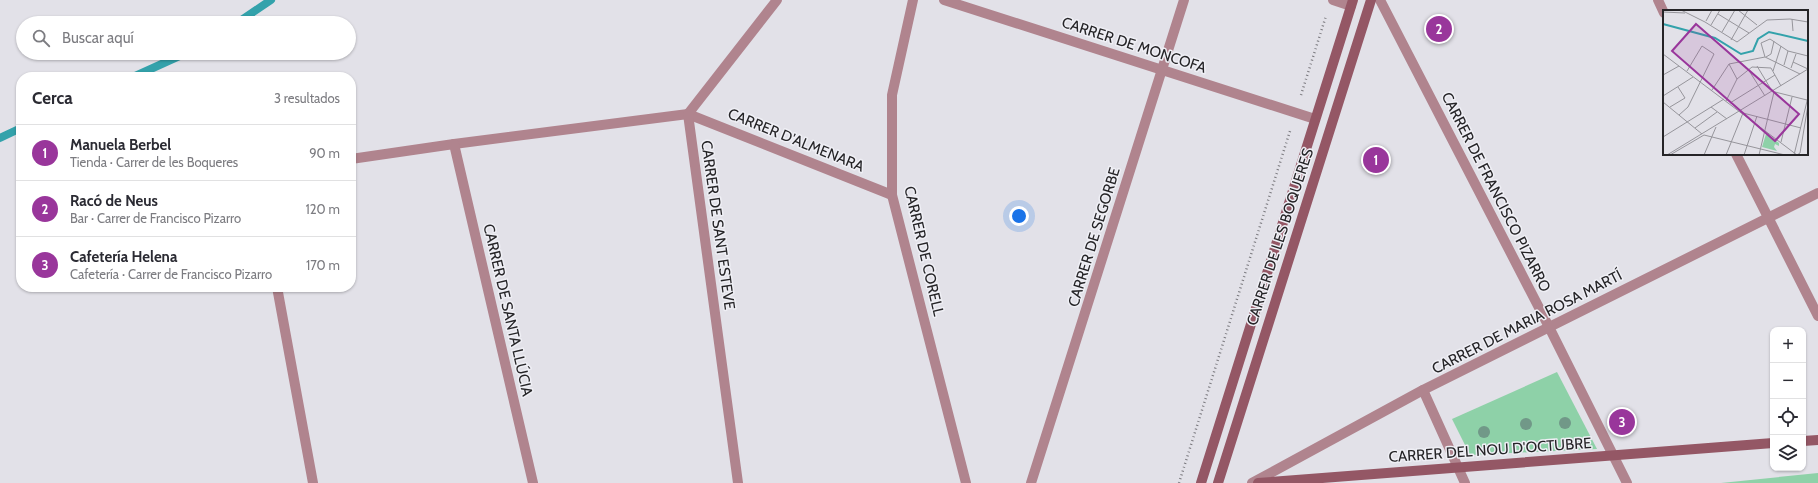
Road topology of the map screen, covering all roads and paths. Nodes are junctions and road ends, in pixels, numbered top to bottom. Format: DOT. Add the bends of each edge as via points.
graph roads {
  1 [pos="777,0"];
  2 [pos="913,0"];
  3 [pos="944,0"];
  4 [pos="1184,0"];
  5 [pos="1333,0"];
  6 [pos="1381,0"];
  7 [pos="1658,0"];
  8 [pos="1370,2"];
  9 [pos="1352,3"];
  10 [pos="1663,11"];
  11 [pos="1326,15"];
  12 [pos="1162,70"];
  13 [pos="1296,112"];
  14 [pos="688,114"];
  15 [pos="1316,119"];
  16 [pos="454,144"];
  17 [pos="1736,155"];
  18 [pos="356,158"];
  19 [pos="1818,193"];
  20 [pos="892,195"];
  21 [pos="1768,218"];
  22 [pos="278,292"];
  23 [pos="1818,316"];
  24 [pos="1549,328"];
  25 [pos="1423,390"];
  26 [pos="1818,440"];
  27 [pos="1806,441"];
  28 [pos="1770,443"];
  29 [pos="1614,456"];
  30 [pos="1459,467"];
  31 [pos="313,483"];
  32 [pos="533,483"];
  33 [pos="738,483"];
  34 [pos="966,483"];
  35 [pos="1031,483"];
  36 [pos="1178,483"];
  37 [pos="1201,483"];
  38 [pos="1218,483"];
  39 [pos="1252,483"];
  40 [pos="1258,483"];
  41 [pos="1465,483"];
  42 [pos="1627,483"];
  1 -- 14 [label="street"];
  2 -- 20 [label="street, CARRER DE CORELL" via="892,95"];
  3 -- 12 [label="street, CARRER DE MONCOFA"];
  4 -- 12 [label="street, CARRER DE SEGORBE"];
  5 -- 9 [label="street"];
  6 -- 8 [label="street"];
  6 -- 24 [label="street, CARRER DE FRANCISCO PIZARRO"];
  7 -- 10 [label="street"];
  8 -- 38 [label="street, CARRER DE LES BOQUERES"];
  9 -- 15 [label="street, CARRER DE LES BOQUERES"];
  11 -- 13 [label="path"];
  12 -- 13 [label="street, CARRER DE MONCOFA"];
  12 -- 35 [label="street, CARRER DE SEGORBE"];
  13 -- 15 [label="street, CARRER DE MONCOFA"];
  13 -- 36 [label="path"];
  14 -- 16 [label="street"];
  14 -- 20 [label="street, CARRER D'ALMENARA"];
  14 -- 33 [label="street, CARRER DE SANT ESTEVE"];
  15 -- 37 [label="street, CARRER DE LES BOQUERES"];
  16 -- 18 [label="street"];
  16 -- 32 [label="street, CARRER DE SANTA LLÚCIA"];
  17 -- 21 [label="street"];
  19 -- 21 [label="street, CARRER DE MARIA ROSA MARTÍ"];
  20 -- 34 [label="street, CARRER DE CORELL"];
  21 -- 23 [label="street"];
  21 -- 24 [label="street, CARRER DE MARIA ROSA MARTÍ"];
  22 -- 31 [label="street"];
  24 -- 25 [label="street, CARRER DE MARIA ROSA MARTÍ"];
  24 -- 29 [label="street, CARRER DE FRANCISCO PIZARRO"];
  25 -- 30 [label="street"];
  25 -- 39 [label="street, CARRER DE MARIA ROSA MARTÍ"];
  26 -- 27 [label="street"];
  28 -- 29 [label="street, CARRER DEL NOU D'OCTUBRE"];
  29 -- 30 [label="street, CARRER DEL NOU D'OCTUBRE"];
  29 -- 42 [label="street, CARRER DE FRANCISCO PIZARRO"];
  30 -- 40 [label="street, CARRER DEL NOU D'OCTUBRE"];
  30 -- 41 [label="street"];
}
